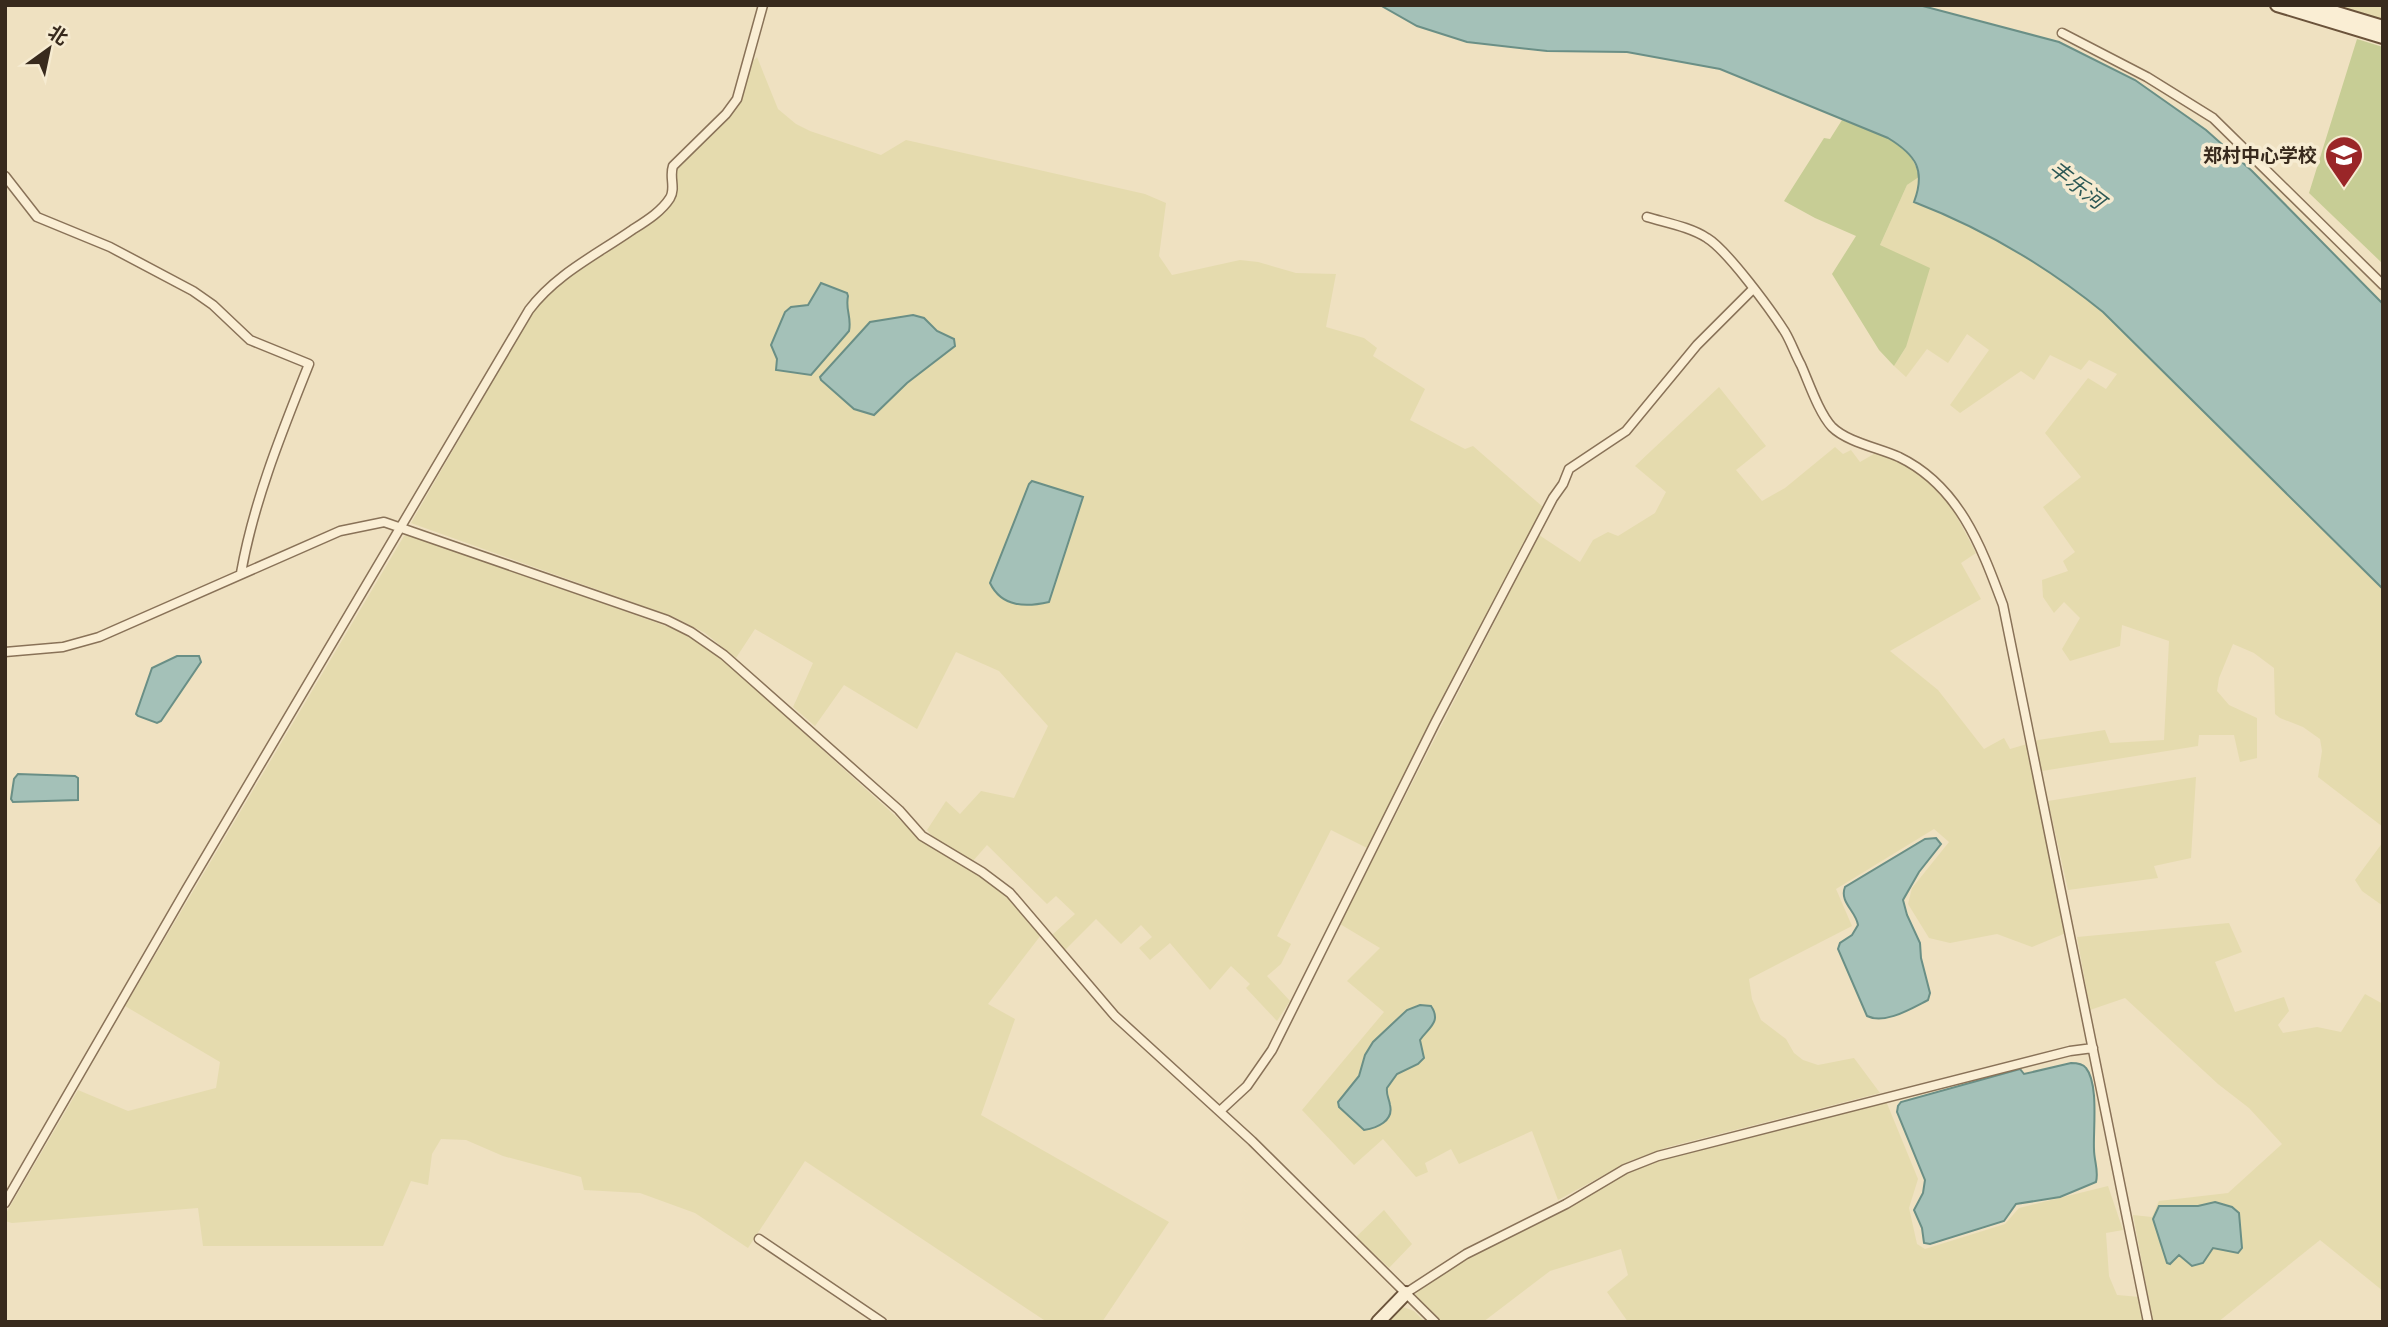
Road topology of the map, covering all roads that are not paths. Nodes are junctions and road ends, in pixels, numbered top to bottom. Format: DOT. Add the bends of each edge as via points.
graph roads {
  1 [pos="763,5"];
  2 [pos="2277,5"];
  3 [pos="2310,5"];
  4 [pos="2383,27"];
  5 [pos="2062,33"];
  6 [pos="2383,37"];
  7 [pos="5,176"];
  8 [pos="1647,217"];
  9 [pos="2383,285"];
  10 [pos="1753,289"];
  11 [pos="402,527"];
  12 [pos="241,573"];
  13 [pos="5,652"];
  14 [pos="2093,1048"];
  15 [pos="1220,1111"];
  16 [pos="5,1203"];
  17 [pos="759,1240"];
  18 [pos="1406,1293"];
  19 [pos="882,1322"];
  20 [pos="1378,1322"];
  21 [pos="1434,1322"];
  22 [pos="2148,1322"];
  1 -- 11 [label="street" via="739,96 673,166 668,200 645,221 559,278 538,299"];
  2 -- 6 [label="street"];
  3 -- 4 [label="street"];
  5 -- 9 [label="street" via="2213,118"];
  7 -- 12 [label="street" via="37,217 110,247 193,291 250,340 309,364 268,470"];
  8 -- 10 [label="street" via="1708,238"];
  10 -- 14 [label="street" via="1785,332 1827,421 1844,436 1910,463 1942,486 1985,561 2003,605"];
  10 -- 15 [label="street" via="1697,345 1626,431 1569,469 1435,723 1272,1050 1247,1086"];
  11 -- 12 [label="street" via="384,522 352,527"];
  11 -- 15 [label="street" via="654,615 702,639 899,810 922,836 1010,893 1115,1016"];
  11 -- 16 [label="street"];
  12 -- 13 [label="street" via="99,637 63,647"];
  14 -- 18 [label="street" via="1658,1156 1466,1254"];
  14 -- 22 [label="street"];
  15 -- 18 [label="street"];
  17 -- 19 [label="street"];
  18 -- 20 [label="street"];
  18 -- 21 [label="street"];
}
